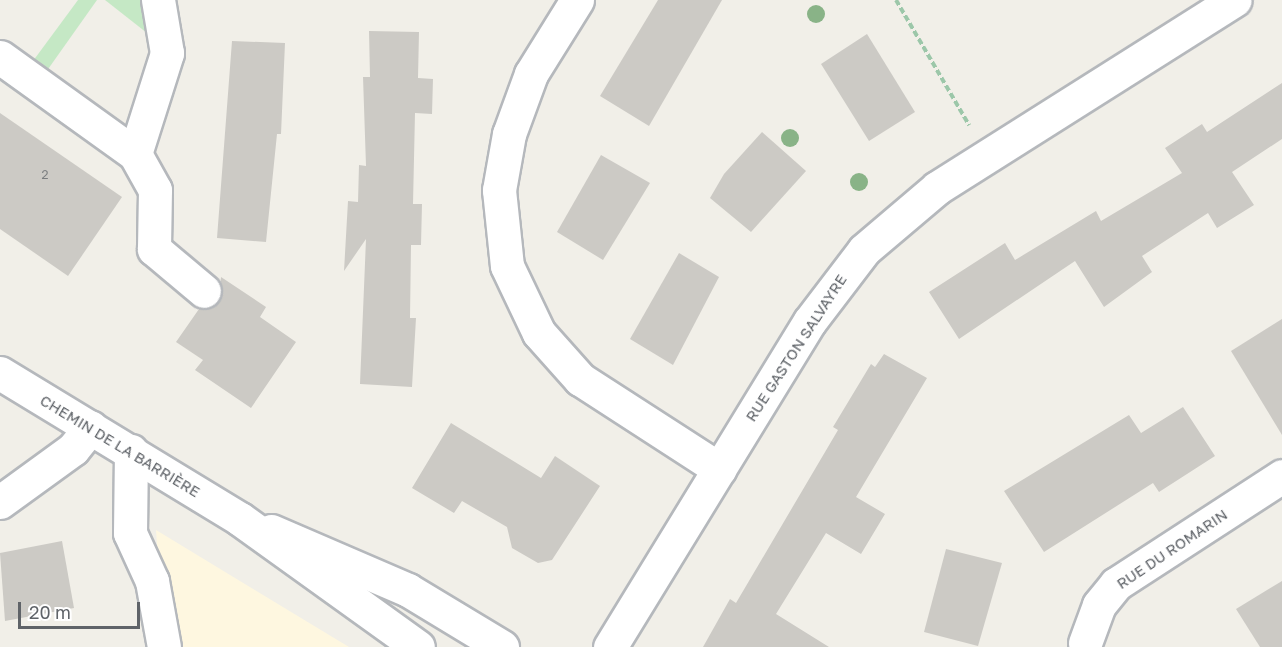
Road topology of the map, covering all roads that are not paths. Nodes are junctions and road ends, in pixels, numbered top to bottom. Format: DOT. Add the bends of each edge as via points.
graph roads {
  1 [pos="158,0"];
  2 [pos="576,0"];
  3 [pos="1234,0"];
  4 [pos="0,57"];
  5 [pos="135,154"];
  6 [pos="204,291"];
  7 [pos="0,373"];
  8 [pos="91,427"];
  9 [pos="131,451"];
  10 [pos="719,469"];
  11 [pos="1282,476"];
  12 [pos="0,502"];
  13 [pos="240,519"];
  14 [pos="1086,643"];
  15 [pos="164,647"];
  16 [pos="418,647"];
  17 [pos="502,647"];
  18 [pos="610,647"];
  1 -- 5 [label="street" via="167,52"];
  2 -- 10 [label="street" via="531,74 509,134 499,190 507,266 539,333 580,379"];
  3 -- 10 [label="street, RUE GASTON SALVAYRE" via="988,156 896,220 836,282"];
  4 -- 5 [label="street"];
  5 -- 6 [label="street" via="155,190 154,249"];
  7 -- 8 [label="street, CHEMIN DE LA BARRIÈRE"];
  8 -- 9 [label="street, CHEMIN DE LA BARRIÈRE"];
  8 -- 12 [label="street" via="73,449"];
  9 -- 13 [label="street, CHEMIN DE LA BARRIÈRE"];
  9 -- 15 [label="street" via="130,532 153,581"];
  10 -- 18 [label="street, RUE GASTON SALVAYRE"];
  11 -- 14 [label="street, RUE DU ROMARIN" via="1116,584 1100,605"];
  13 -- 16 [label="street"];
  13 -- 17 [label="street" via="408,590"];
}
